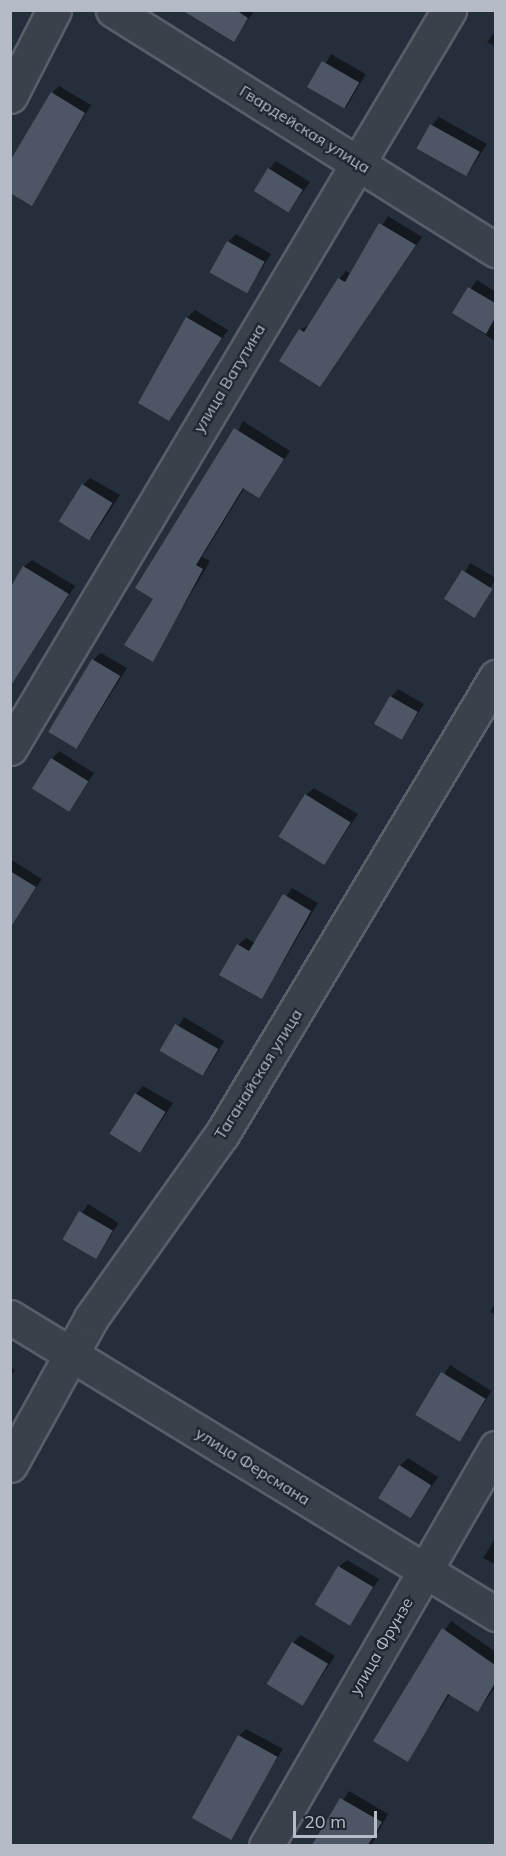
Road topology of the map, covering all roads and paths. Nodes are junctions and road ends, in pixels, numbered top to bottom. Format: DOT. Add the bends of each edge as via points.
graph roads {
  1 [pos="54,10"];
  2 [pos="113,10"];
  3 [pos="450,10"];
  4 [pos="10,96"];
  5 [pos="358,161"];
  6 [pos="495,250"];
  7 [pos="495,677"];
  8 [pos="10,748"];
  9 [pos="10,1317"];
  10 [pos="74,1355"];
  11 [pos="495,1448"];
  12 [pos="10,1465"];
  13 [pos="424,1571"];
  14 [pos="495,1614"];
  15 [pos="266,1845"];
  1 -- 4 [label="street"];
  2 -- 5 [label="street, Гвардейская улица"];
  3 -- 5 [label="street, улица Ватутина"];
  5 -- 6 [label="street, Гвардейская улица"];
  5 -- 8 [label="street, улица Ватутина"];
  7 -- 10 [label="street, Таганайская улица" via="222,1134 91,1318"];
  9 -- 10 [label="street, улица Ферсмана"];
  10 -- 12 [label="street, Таганайская улица"];
  10 -- 13 [label="street, улица Ферсмана"];
  11 -- 13 [label="street, улица Фрунзе"];
  13 -- 14 [label="street, улица Ферсмана"];
  13 -- 15 [label="street, улица Фрунзе"];
}
